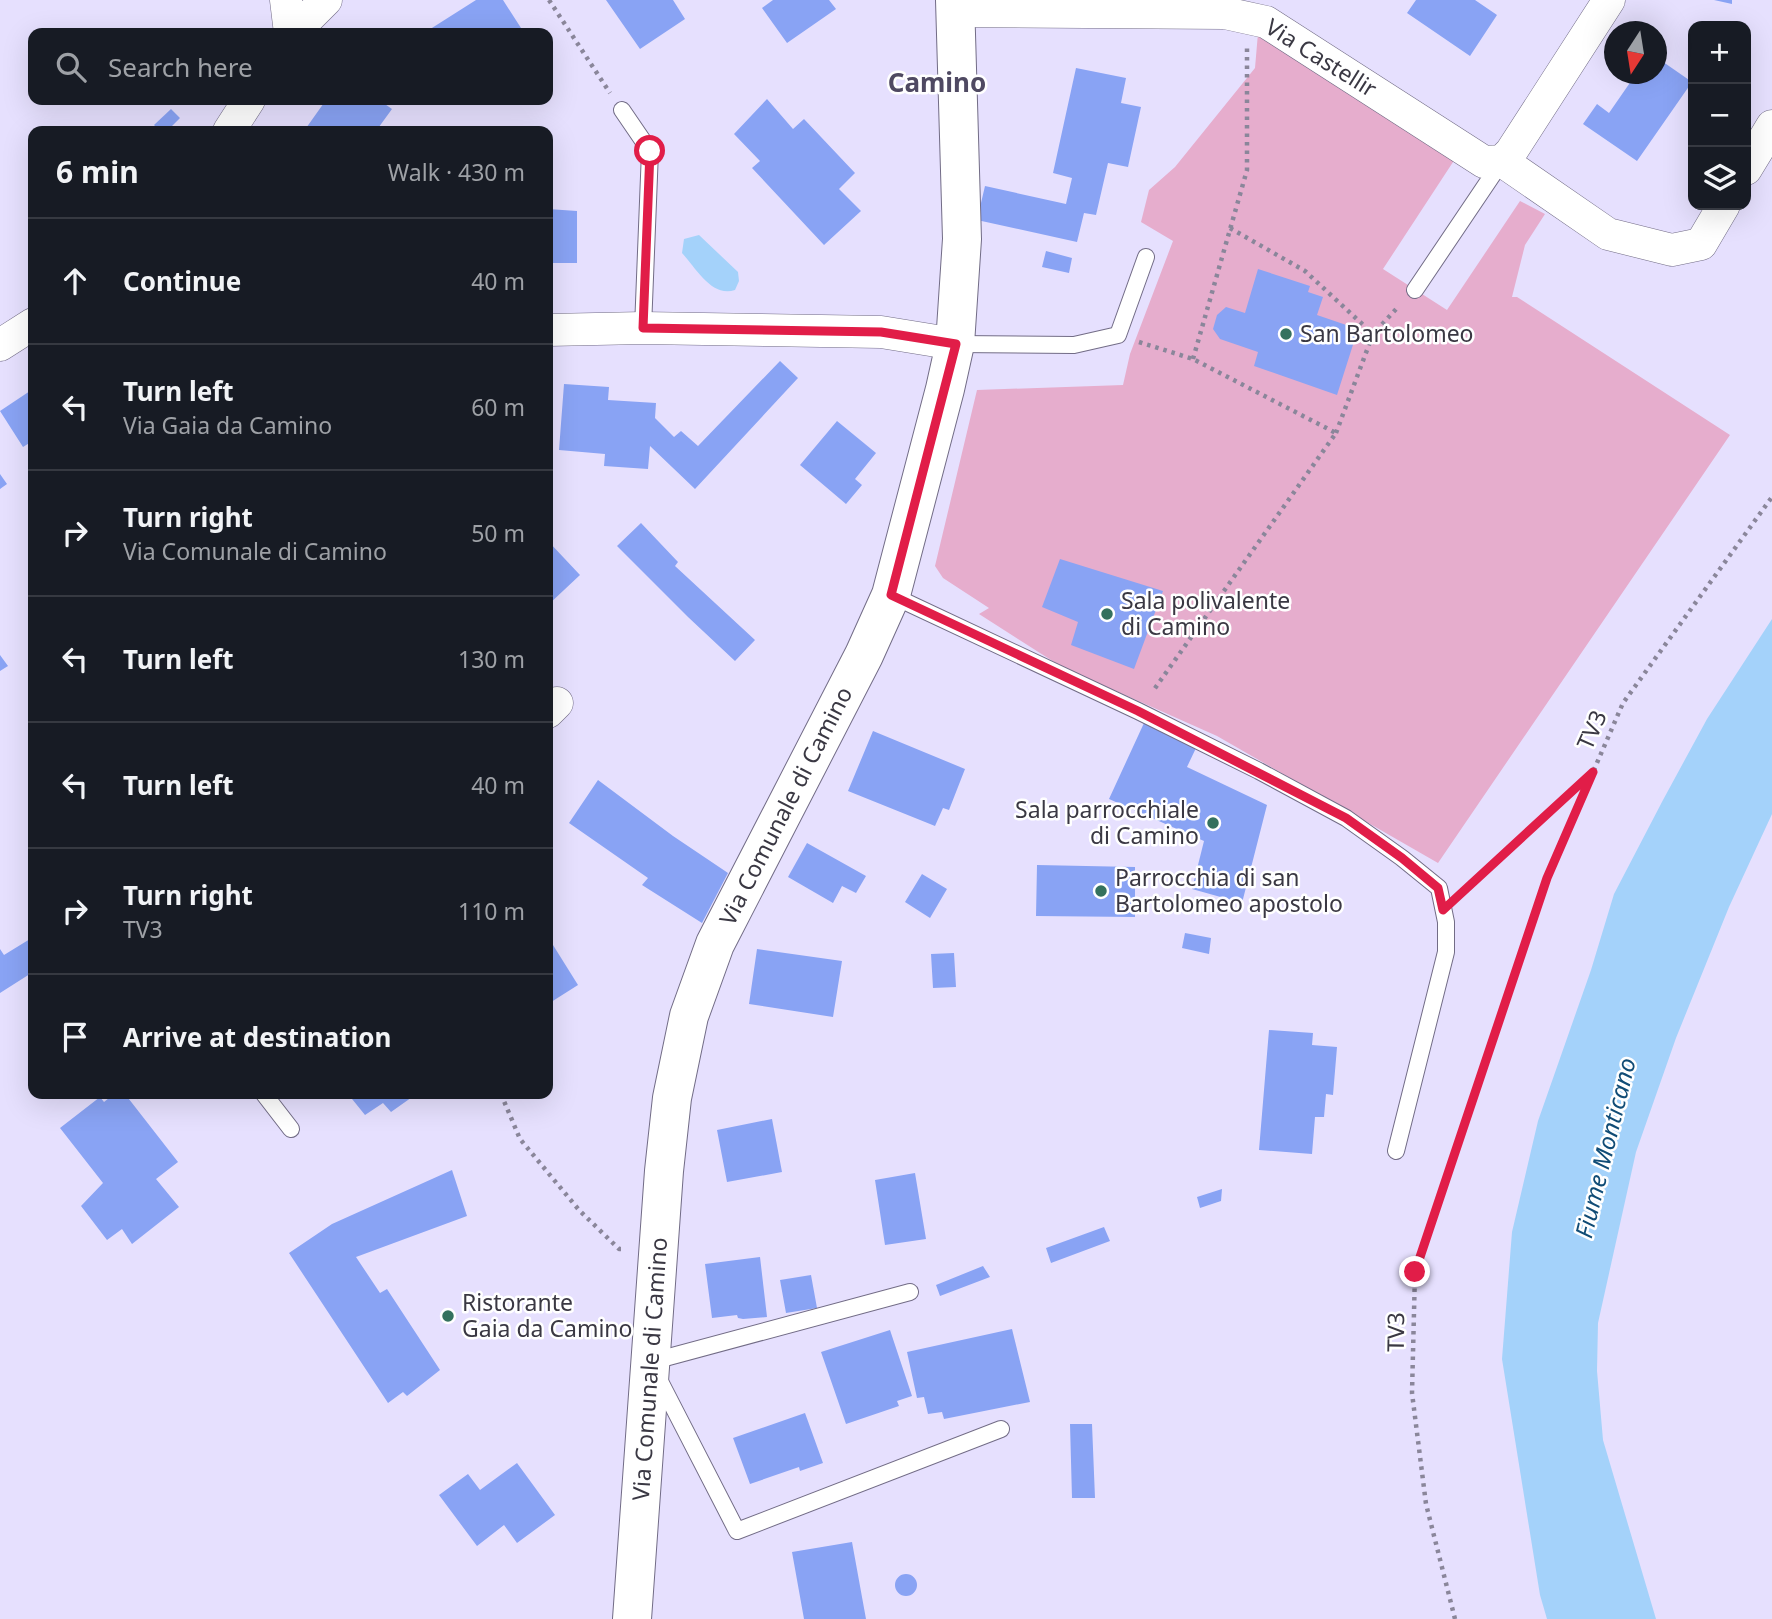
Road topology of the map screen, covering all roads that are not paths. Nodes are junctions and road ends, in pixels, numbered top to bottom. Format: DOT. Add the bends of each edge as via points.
graph roads {
  1 [pos="286,0"];
  2 [pos="326,0"];
  3 [pos="1609,0"];
  4 [pos="955,6"];
  5 [pos="1232,10"];
  6 [pos="291,28"];
  7 [pos="297,28"];
  8 [pos="246,105"];
  9 [pos="622,110"];
  10 [pos="1772,125"];
  11 [pos="232,126"];
  12 [pos="1502,161"];
  13 [pos="1751,161"];
  14 [pos="1721,210"];
  15 [pos="1146,257"];
  16 [pos="1415,290"];
  17 [pos="28,327"];
  18 [pos="643,328"];
  19 [pos="553,330"];
  20 [pos="956,344"];
  21 [pos="0,345"];
  22 [pos="891,595"];
  23 [pos="268,1099"];
  24 [pos="291,1129"];
  25 [pos="1396,1151"];
  26 [pos="910,1292"];
  27 [pos="650,1362"];
  28 [pos="1001,1429"];
  29 [pos="632,1619"];
  1 -- 6 [label="street"];
  2 -- 7 [label="street"];
  3 -- 12 [label="street"];
  4 -- 5 [label="street, Via Castellir"];
  4 -- 20 [label="street, Via Comunale di Camino" via="962,239"];
  5 -- 12 [label="street, Via Castellir" via="1266,22 1484,162"];
  8 -- 11 [label="street"];
  9 -- 18 [label="lane" via="650,151"];
  10 -- 13 [label="street"];
  12 -- 14 [label="street, Via Castellir" via="1608,234 1672,250 1701,244"];
  12 -- 16 [label="lane"];
  15 -- 20 [label="lane" via="1118,335 1074,345"];
  17 -- 21 [label="street"];
  18 -- 19 [label="street"];
  18 -- 20 [label="street" via="881,332"];
  20 -- 22 [label="street, Via Comunale di Camino"];
  22 -- 25 [label="lane" via="1138,711 1346,818 1438,888 1446,952"];
  22 -- 27 [label="street, Via Comunale di Camino" via="715,944 689,1016 672,1098"];
  23 -- 24 [label="lane"];
  26 -- 27 [label="lane"];
  27 -- 28 [label="lane" via="737,1531"];
  27 -- 29 [label="street, Via Comunale di Camino"];
}
